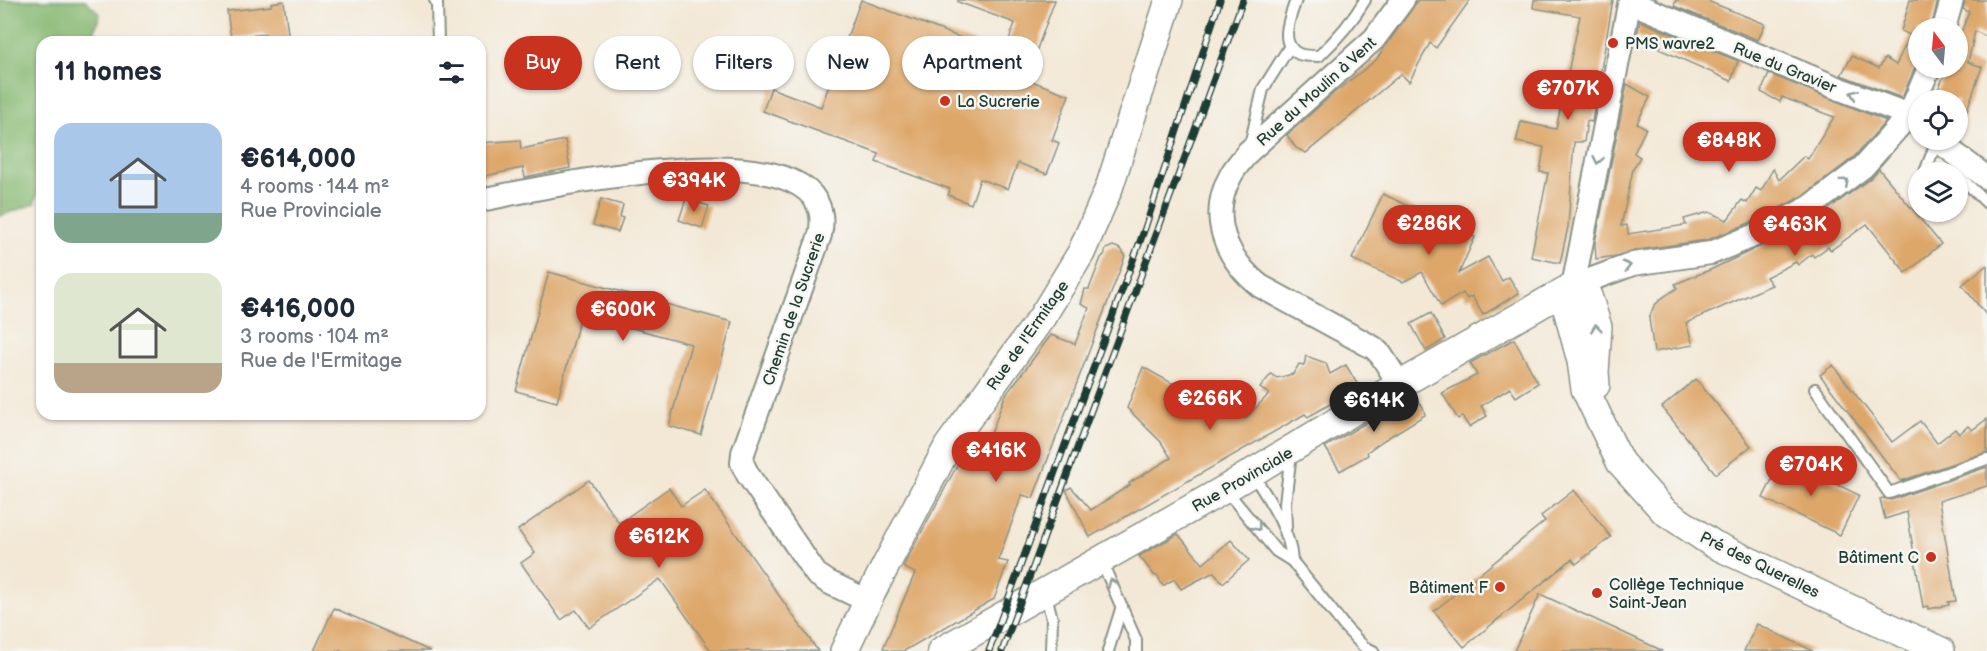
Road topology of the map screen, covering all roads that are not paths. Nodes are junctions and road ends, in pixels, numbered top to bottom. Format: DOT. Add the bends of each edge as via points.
graph roads {
  1 [pos="435,0"];
  2 [pos="1169,0"];
  3 [pos="1296,0"];
  4 [pos="1365,0"];
  5 [pos="1403,0"];
  6 [pos="1952,0"];
  7 [pos="1630,1"];
  8 [pos="1947,18"];
  9 [pos="438,36"];
  10 [pos="1290,46"];
  11 [pos="1908,117"];
  12 [pos="1908,125"];
  13 [pos="1248,152"];
  14 [pos="1968,172"];
  15 [pos="1987,178"];
  16 [pos="1968,181"];
  17 [pos="486,199"];
  18 [pos="1987,203"];
  19 [pos="1573,286"];
  20 [pos="1400,385"];
  21 [pos="1815,389"];
  22 [pos="1291,450"];
  23 [pos="1987,459"];
  24 [pos="1252,473"];
  25 [pos="1225,489"];
  26 [pos="1286,533"];
  27 [pos="1101,560"];
  28 [pos="1292,561"];
  29 [pos="1045,591"];
  30 [pos="868,601"];
  31 [pos="1122,606"];
  32 [pos="844,651"];
  33 [pos="940,651"];
  34 [pos="1051,651"];
  35 [pos="1108,651"];
  36 [pos="1136,651"];
  37 [pos="1373,651"];
  38 [pos="1941,651"];
  1 -- 9 [label="lane"];
  2 -- 30 [label="street, Rue de l'Ermitage" via="1109,188 1081,254 1042,317 948,446"];
  3 -- 10 [label="lane" via="1288,22"];
  4 -- 10 [label="lane" via="1338,38 1319,56 1299,54"];
  5 -- 13 [label="street, Rue du Moulin à Vent" via="1374,39"];
  6 -- 8 [label="street"];
  11 -- 7 [label="street, Rue du Gravier, one-way"];
  7 -- 19 [label="street, one-way"];
  10 -- 13 [label="lane" via="1263,89"];
  19 -- 12 [label="street, one-way" via="1633,264 1710,253 1758,234 1839,187"];
  13 -- 20 [label="street, Rue du Moulin à Vent" via="1232,173 1221,205 1223,235 1232,256 1260,286 1374,348"];
  14 -- 15 [label="street"];
  16 -- 18 [label="lane"];
  17 -- 30 [label="street, Chemin de la Sucrerie" via="685,168 773,173 807,189 819,211 820,235 742,463 816,574"];
  19 -- 20 [label="street, Rue Provinciale"];
  19 -- 38 [label="street, Pré des Querelles" via="1567,309 1585,389 1620,462 1664,512 1713,544"];
  20 -- 22 [label="street, Rue Provinciale"];
  21 -- 23 [label="lane" via="1889,493"];
  22 -- 24 [label="street, Rue Provinciale"];
  22 -- 26 [label="lane"];
  24 -- 25 [label="street, Rue Provinciale"];
  24 -- 26 [label="lane"];
  25 -- 27 [label="street, Rue Provinciale"];
  25 -- 28 [label="lane, one-way" via="1276,551"];
  26 -- 28 [label="lane"];
  27 -- 29 [label="street, Rue Provinciale"];
  31 -- 27 [label="lane, one-way"];
  28 -- 37 [label="lane" via="1345,627"];
  29 -- 33 [label="street, Rue Provinciale"];
  29 -- 34 [label="lane" via="1052,618"];
  30 -- 32 [label="street, Rue de l'Ermitage"];
  31 -- 35 [label="lane"];
  31 -- 36 [label="lane" via="1136,640"];
}
